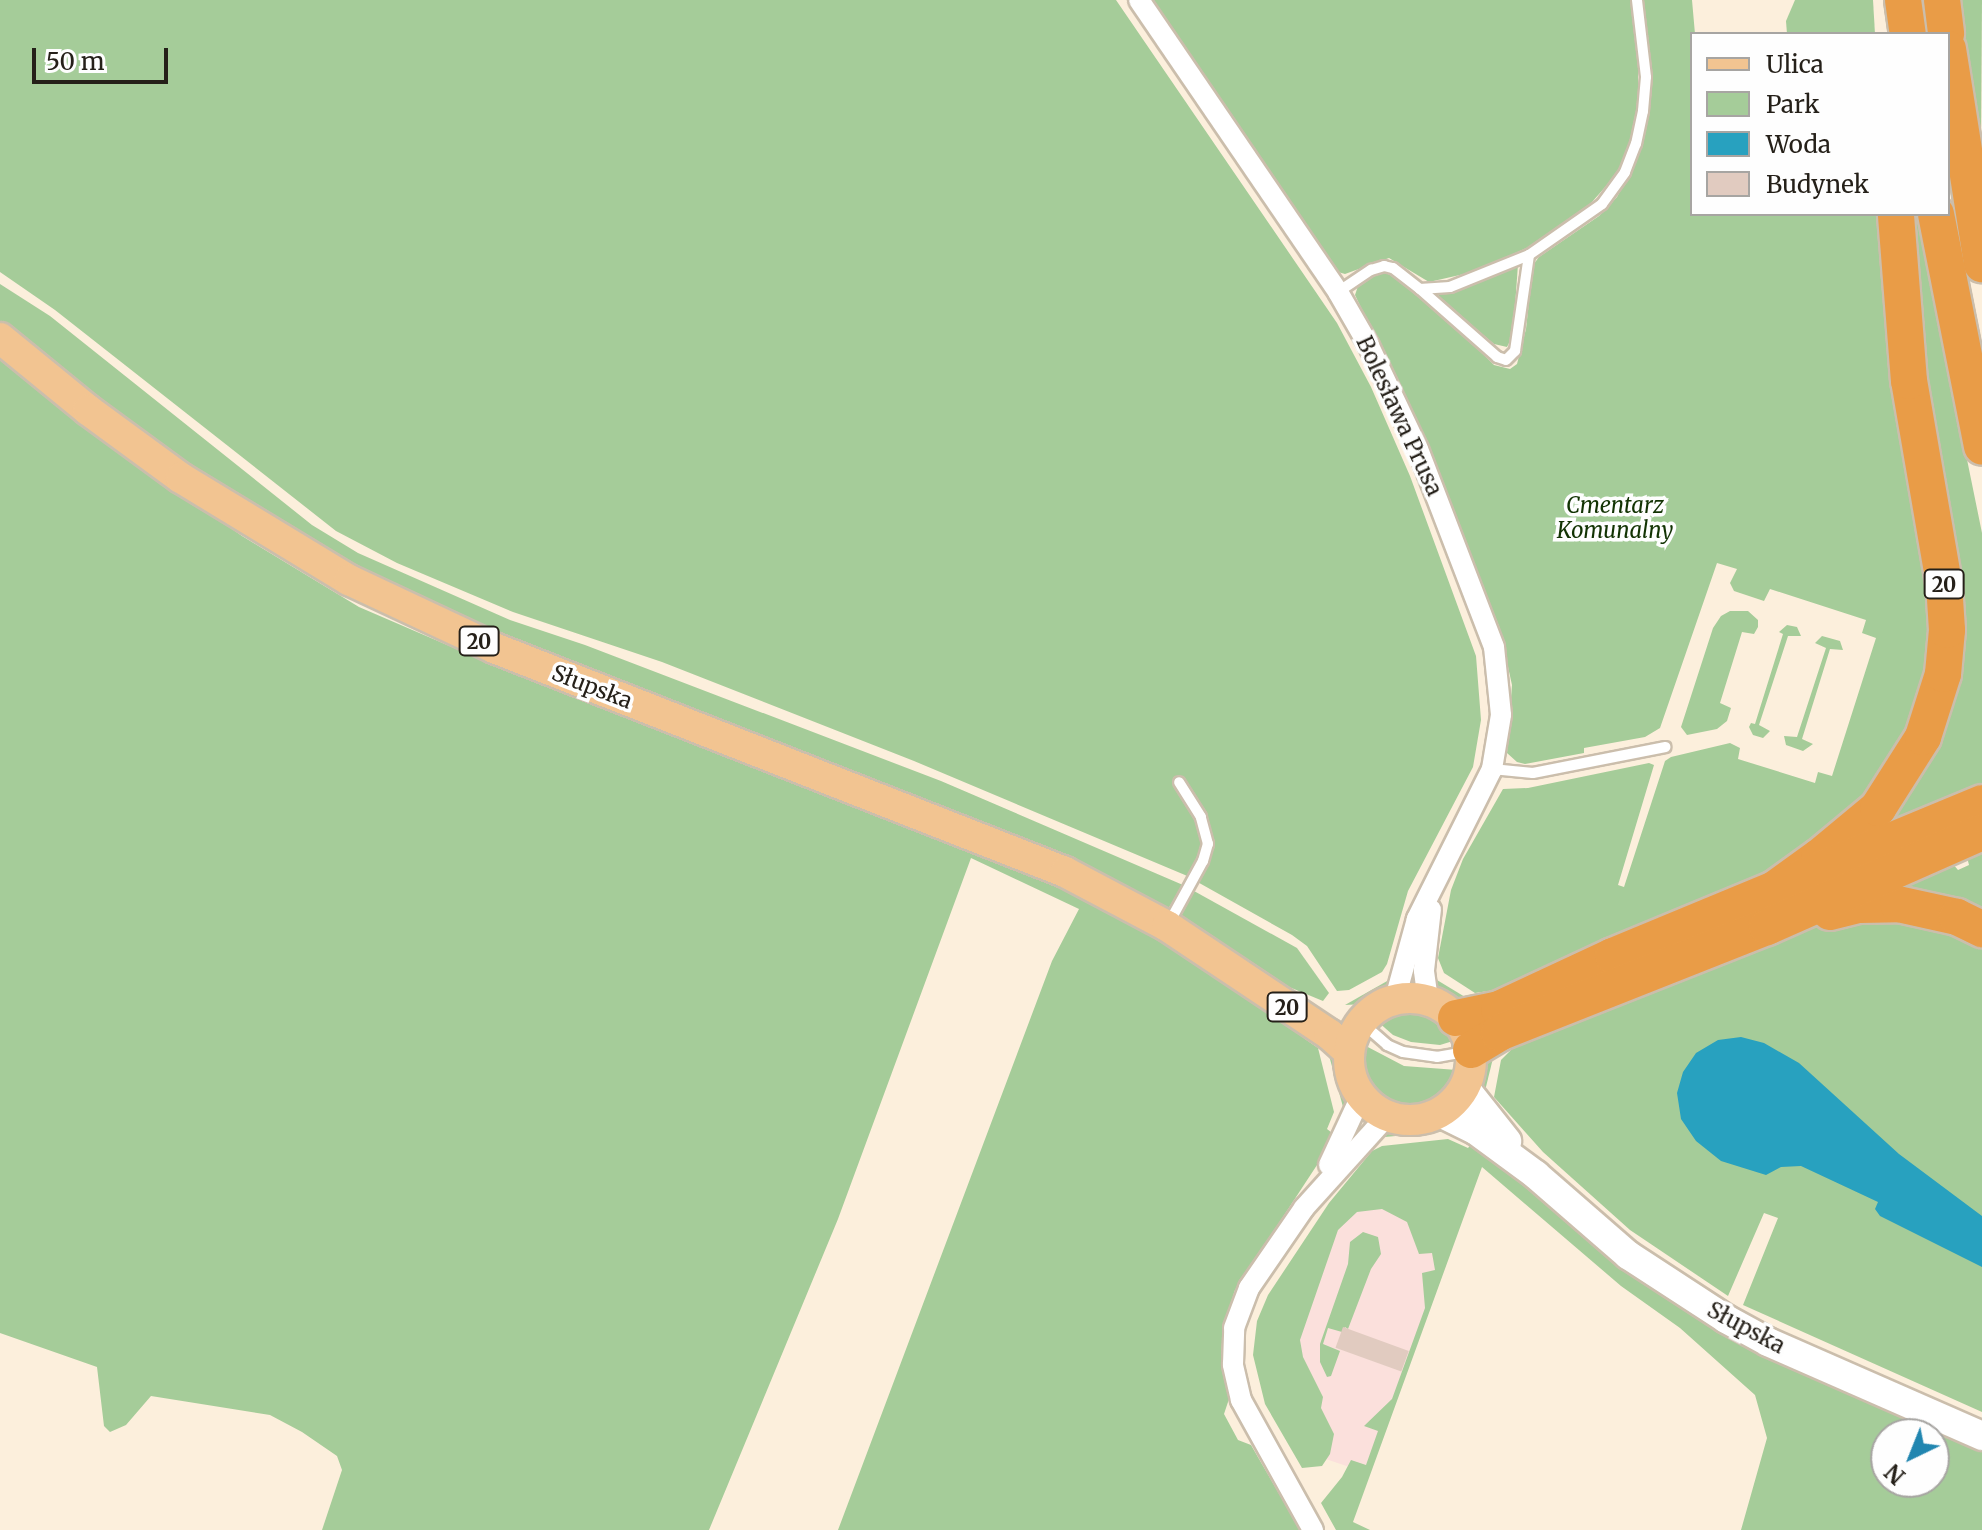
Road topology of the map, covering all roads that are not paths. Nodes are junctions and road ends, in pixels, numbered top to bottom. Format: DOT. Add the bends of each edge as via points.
graph roads {
  1 [pos="1139,0"];
  2 [pos="1637,0"];
  3 [pos="1883,0"];
  4 [pos="1903,0"];
  5 [pos="1942,0"];
  6 [pos="1885,32"];
  7 [pos="1908,32"];
  8 [pos="1946,32"];
  9 [pos="1950,62"];
  10 [pos="1896,216"];
  11 [pos="1936,216"];
  12 [pos="1529,255"];
  13 [pos="1982,264"];
  14 [pos="1420,289"];
  15 [pos="1338,292"];
  16 [pos="0,338"];
  17 [pos="1982,447"];
  18 [pos="1665,747"];
  19 [pos="1492,769"];
  20 [pos="1179,782"];
  21 [pos="1982,803"];
  22 [pos="1982,832"];
  23 [pos="1438,874"];
  24 [pos="1773,890"];
  25 [pos="1167,926"];
  26 [pos="1767,927"];
  27 [pos="1982,929"];
  28 [pos="1613,956"];
  29 [pos="1224,963"];
  30 [pos="1395,999"];
  31 [pos="1442,1009"];
  32 [pos="1361,1022"];
  33 [pos="1513,1028"];
  34 [pos="1471,1050"];
  35 [pos="1349,1052"];
  36 [pos="1465,1088"];
  37 [pos="1361,1096"];
  38 [pos="1440,1113"];
  39 [pos="1387,1116"];
  40 [pos="1536,1175"];
  41 [pos="1316,1190"];
  42 [pos="1982,1436"];
  43 [pos="1313,1530"];
  1 -- 15 [label="street, Bolesława Prusa"];
  2 -- 12 [label="lane" via="1646,77 1636,144 1625,172 1602,204"];
  3 -- 6 [label="highway"];
  4 -- 7 [label="highway"];
  5 -- 8 [label="highway"];
  9 -- 13 [label="highway"];
  10 -- 24 [label="highway, 20" via="1909,381 1944,583 1943,674 1923,737 1878,808"];
  11 -- 17 [label="highway"];
  12 -- 14 [label="lane" via="1450,287"];
  12 -- 14 [label="lane" via="1515,351 1506,360"];
  14 -- 15 [label="lane" via="1384,266"];
  15 -- 19 [label="street, Bolesława Prusa" via="1418,449 1494,647 1501,715"];
  16 -- 25 [label="main road, Słupska / 20" via="201,492 383,597 494,648 1008,848"];
  18 -- 19 [label="lane" via="1533,773"];
  19 -- 23 [label="street, Bolesława Prusa"];
  20 -- 25 [label="lane" via="1201,817 1208,844"];
  21 -- 24 [label="highway"];
  22 -- 26 [label="highway"];
  23 -- 30 [label="street, Bolesława Prusa" via="1417,919"];
  23 -- 31 [label="street, Bolesława Prusa" via="1424,970"];
  24 -- 28 [label="highway, 20"];
  25 -- 29 [label="main road, Słupska / 20"];
  26 -- 27 [label="highway" via="1859,905 1898,904 1957,917"];
  26 -- 33 [label="highway"];
  28 -- 31 [label="highway, 20" via="1499,1009"];
  28 -- 33 [label="lane"];
  29 -- 32 [label="main road, Słupska / 20" via="1292,997"];
  29 -- 35 [label="main road, Słupska / 20"];
  30 -- 31 [label="main road, 20"];
  30 -- 32 [label="main road"];
  31 -- 34 [label="main road"];
  32 -- 34 [label="lane" via="1387,1045 1411,1054 1437,1057"];
  32 -- 35 [label="main road"];
  33 -- 34 [label="highway"];
  34 -- 36 [label="main road"];
  35 -- 37 [label="main road" via="1350,1075"];
  36 -- 38 [label="main road"];
  36 -- 40 [label="main road, Słupska"];
  37 -- 39 [label="main road"];
  37 -- 41 [label="street"];
  38 -- 39 [label="main road" via="1412,1121"];
  38 -- 40 [label="main road, Słupska" via="1462,1122"];
  39 -- 41 [label="street"];
  40 -- 42 [label="main road, Słupska" via="1628,1255 1726,1319"];
  41 -- 43 [label="street" via="1249,1288 1237,1317 1232,1351 1241,1400"];
}
